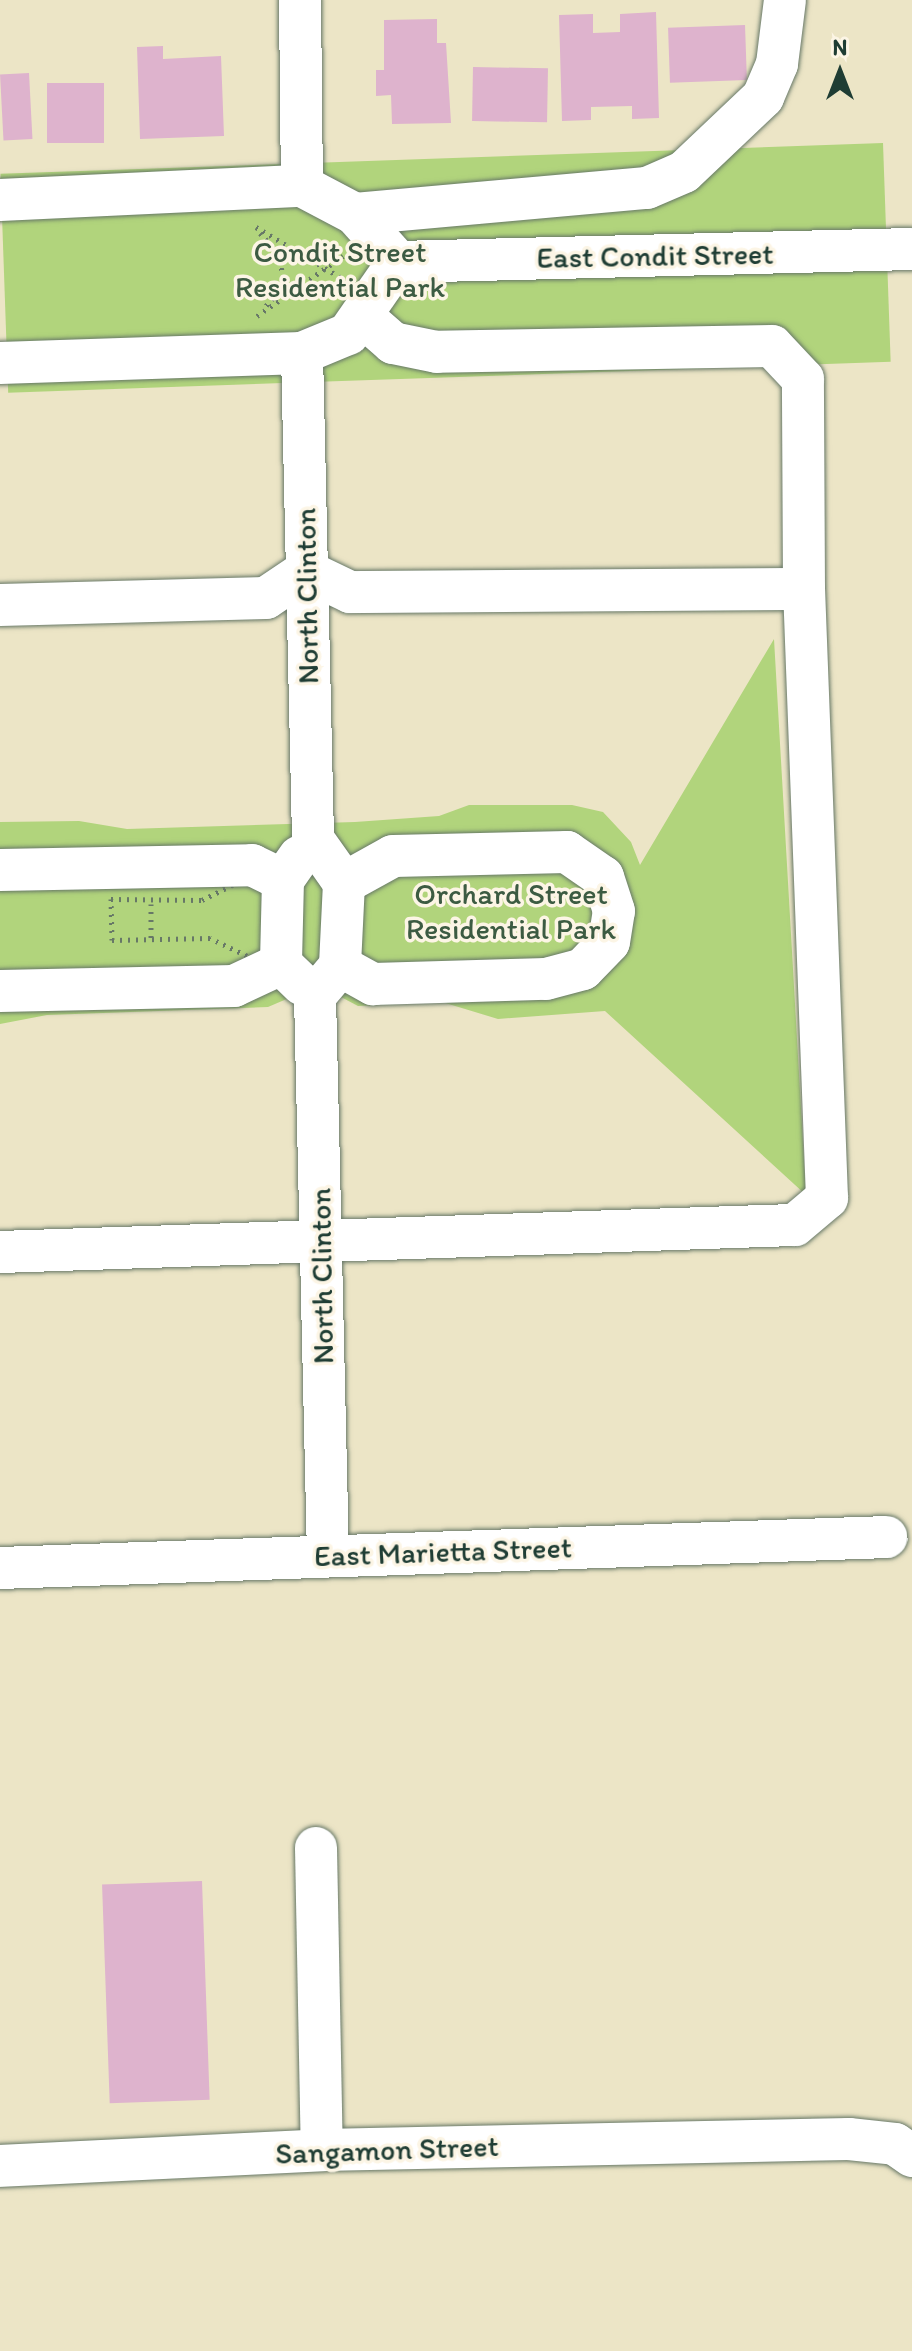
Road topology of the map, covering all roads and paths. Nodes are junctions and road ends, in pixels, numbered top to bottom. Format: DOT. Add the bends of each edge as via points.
graph roads {
  1 [pos="300,0"];
  2 [pos="785,0"];
  3 [pos="302,186"];
  4 [pos="0,200"];
  5 [pos="376,237"];
  6 [pos="912,249"];
  7 [pos="325,268"];
  8 [pos="356,300"];
  9 [pos="256,317"];
  10 [pos="240,318"];
  11 [pos="302,353"];
  12 [pos="0,363"];
  13 [pos="306,571"];
  14 [pos="804,589"];
  15 [pos="0,605"];
  16 [pos="313,839"];
  17 [pos="0,870"];
  18 [pos="283,880"];
  19 [pos="344,883"];
  20 [pos="151,900"];
  21 [pos="151,939"];
  22 [pos="281,964"];
  23 [pos="328,981"];
  24 [pos="0,991"];
  25 [pos="321,1243"];
  26 [pos="0,1252"];
  27 [pos="886,1537"];
  28 [pos="328,1556"];
  29 [pos="0,1568"];
  30 [pos="316,1848"];
  31 [pos="322,2150"];
  32 [pos="912,2156"];
  33 [pos="0,2166"];
  1 -- 3 [label="street"];
  2 -- 5 [label="street" via="777,64 763,97 684,172 647,188"];
  3 -- 4 [label="street"];
  3 -- 5 [label="street, East Condit Street"];
  5 -- 6 [label="street, East Condit Street"];
  5 -- 7 [label="path"];
  5 -- 8 [label="street"];
  7 -- 8 [label="path"];
  7 -- 9 [label="path"];
  7 -- 9 [label="path" via="254,226 278,252 283,276 278,292"];
  8 -- 11 [label="street" via="348,334"];
  8 -- 14 [label="street" via="393,343 437,352 772,346 803,379"];
  9 -- 10 [label="path"];
  11 -- 12 [label="street"];
  11 -- 13 [label="street, North Clinton"];
  13 -- 14 [label="street" via="350,592"];
  13 -- 15 [label="street" via="266,598"];
  13 -- 16 [label="street, North Clinton"];
  14 -- 25 [label="street" via="827,1198 795,1225"];
  16 -- 18 [label="street"];
  16 -- 19 [label="street"];
  17 -- 18 [label="street" via="252,865"];
  18 -- 22 [label="street"];
  19 -- 23 [label="street, North Clinton"];
  19 -- 23 [label="street" via="393,856 567,852 603,877 614,911 609,942 583,969 546,979"];
  20 -- 21 [label="path"];
  20 -- 21 [label="path" via="111,899 112,940"];
  20 -- 21 [label="path" via="202,900 252,875 265,887 265,951 254,959 210,938"];
  22 -- 23 [label="street"];
  22 -- 24 [label="street" via="234,986"];
  23 -- 25 [label="street, North Clinton"];
  25 -- 26 [label="street"];
  25 -- 28 [label="street, North Clinton"];
  27 -- 28 [label="street, East Marietta Street"];
  28 -- 29 [label="street, East Marietta Street"];
  30 -- 31 [label="street"];
  31 -- 32 [label="street, Sangamon Street" via="879,2142 895,2144"];
  31 -- 33 [label="street, Sangamon Street"];
}
